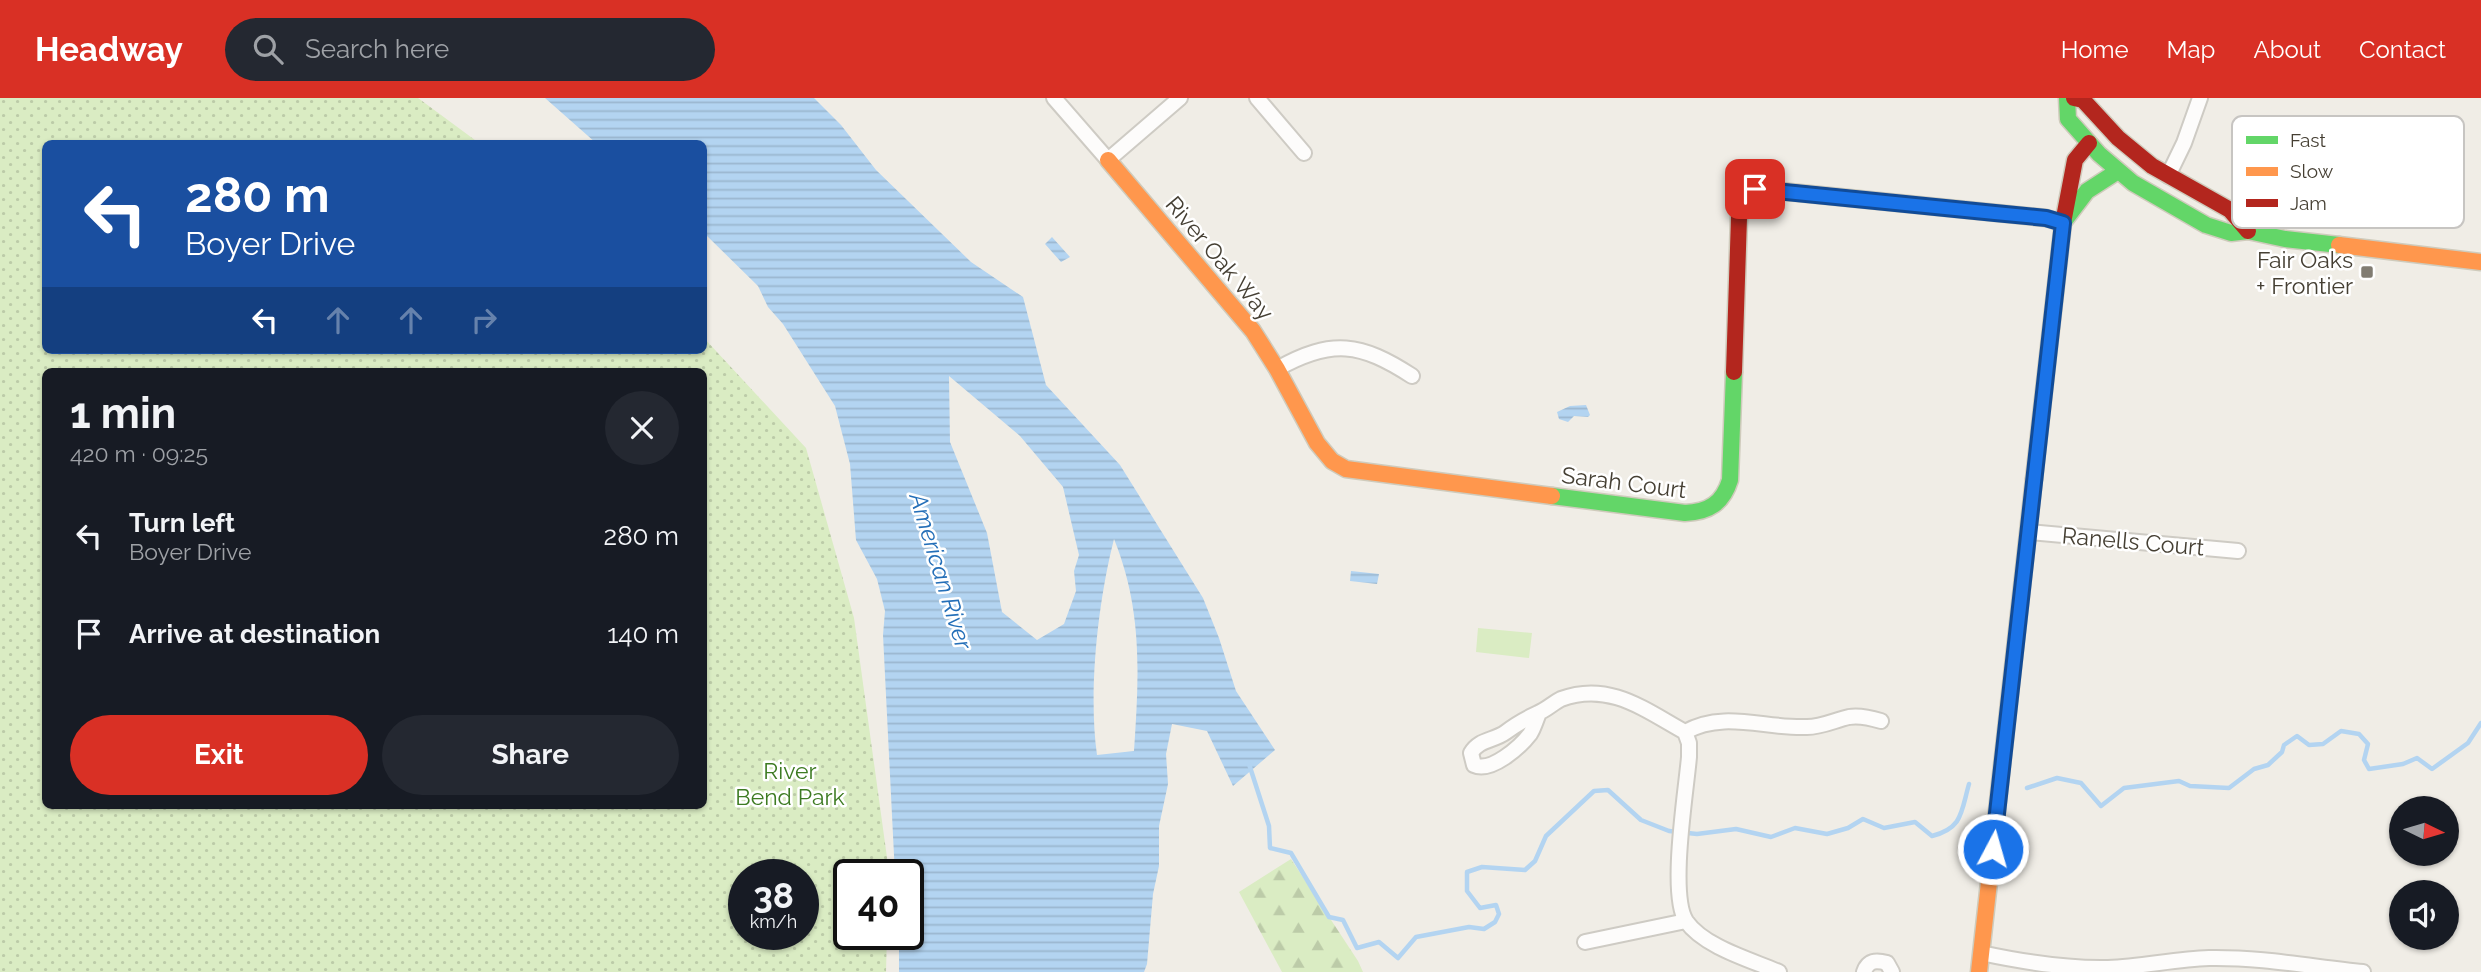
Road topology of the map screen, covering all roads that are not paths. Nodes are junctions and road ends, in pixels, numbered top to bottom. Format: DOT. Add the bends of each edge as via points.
graph roads {
  1 [pos="1054,98"];
  2 [pos="1180,98"];
  3 [pos="1257,98"];
  4 [pos="2067,98"];
  5 [pos="2074,98"];
  6 [pos="2200,98"];
  7 [pos="2089,143"];
  8 [pos="1304,153"];
  9 [pos="1108,160"];
  10 [pos="2152,166"];
  11 [pos="2118,171"];
  12 [pos="2168,176"];
  13 [pos="2232,212"];
  14 [pos="2063,223"];
  15 [pos="2245,228"];
  16 [pos="2248,231"];
  17 [pos="2481,261"];
  18 [pos="1278,369"];
  19 [pos="1412,376"];
  20 [pos="1332,461"];
  21 [pos="2029,531"];
  22 [pos="2238,551"];
  23 [pos="1539,713"];
  24 [pos="1881,721"];
  25 [pos="1685,732"];
  26 [pos="1686,921"];
  27 [pos="1585,942"];
  28 [pos="1981,953"];
  29 [pos="1779,972"];
  30 [pos="1864,972"];
  31 [pos="1892,972"];
  32 [pos="1979,972"];
  33 [pos="2363,972"];
  1 -- 9 [label="street, River Oak Way"];
  2 -- 9 [label="street"];
  3 -- 8 [label="street"];
  4 -- 7 [label="street" via="2068,119"];
  5 -- 10 [label="street" via="2083,100"];
  6 -- 12 [label="street"];
  7 -- 10 [label="street" via="2117,153 2134,167"];
  7 -- 11 [label="street"];
  7 -- 14 [label="street" via="2075,160"];
  9 -- 18 [label="street, River Oak Way" via="1253,331"];
  10 -- 12 [label="street"];
  11 -- 14 [label="street" via="2087,191"];
  11 -- 16 [label="street" via="2206,225 2231,233"];
  12 -- 13 [label="street"];
  14 -- 20 [label="street, Sarah Court" via="1741,187 1731,470 1728,489 1713,508 1696,513 1655,511 1346,470"];
  14 -- 21 [label="street"];
  15 -- 16 [label="street"];
  16 -- 17 [label="street"];
  18 -- 19 [label="street" via="1306,353 1336,347 1379,357"];
  18 -- 20 [label="street, River Oak Way" via="1317,443"];
  21 -- 22 [label="street, Ranells Court"];
  21 -- 28 [label="street"];
  23 -- 23 [label="street" via="1475,747 1471,753 1474,765 1487,768 1495,764 1530,734"];
  23 -- 25 [label="street" via="1559,700 1583,693 1610,694"];
  24 -- 25 [label="street" via="1850,717 1804,727 1720,720"];
  25 -- 26 [label="street" via="1689,757 1677,887"];
  26 -- 27 [label="street"];
  26 -- 29 [label="street" via="1728,951"];
  28 -- 32 [label="street"];
  28 -- 33 [label="street" via="2069,967 2110,968 2210,958"];
  30 -- 31 [label="street" via="1877,960 1887,962"];
}
